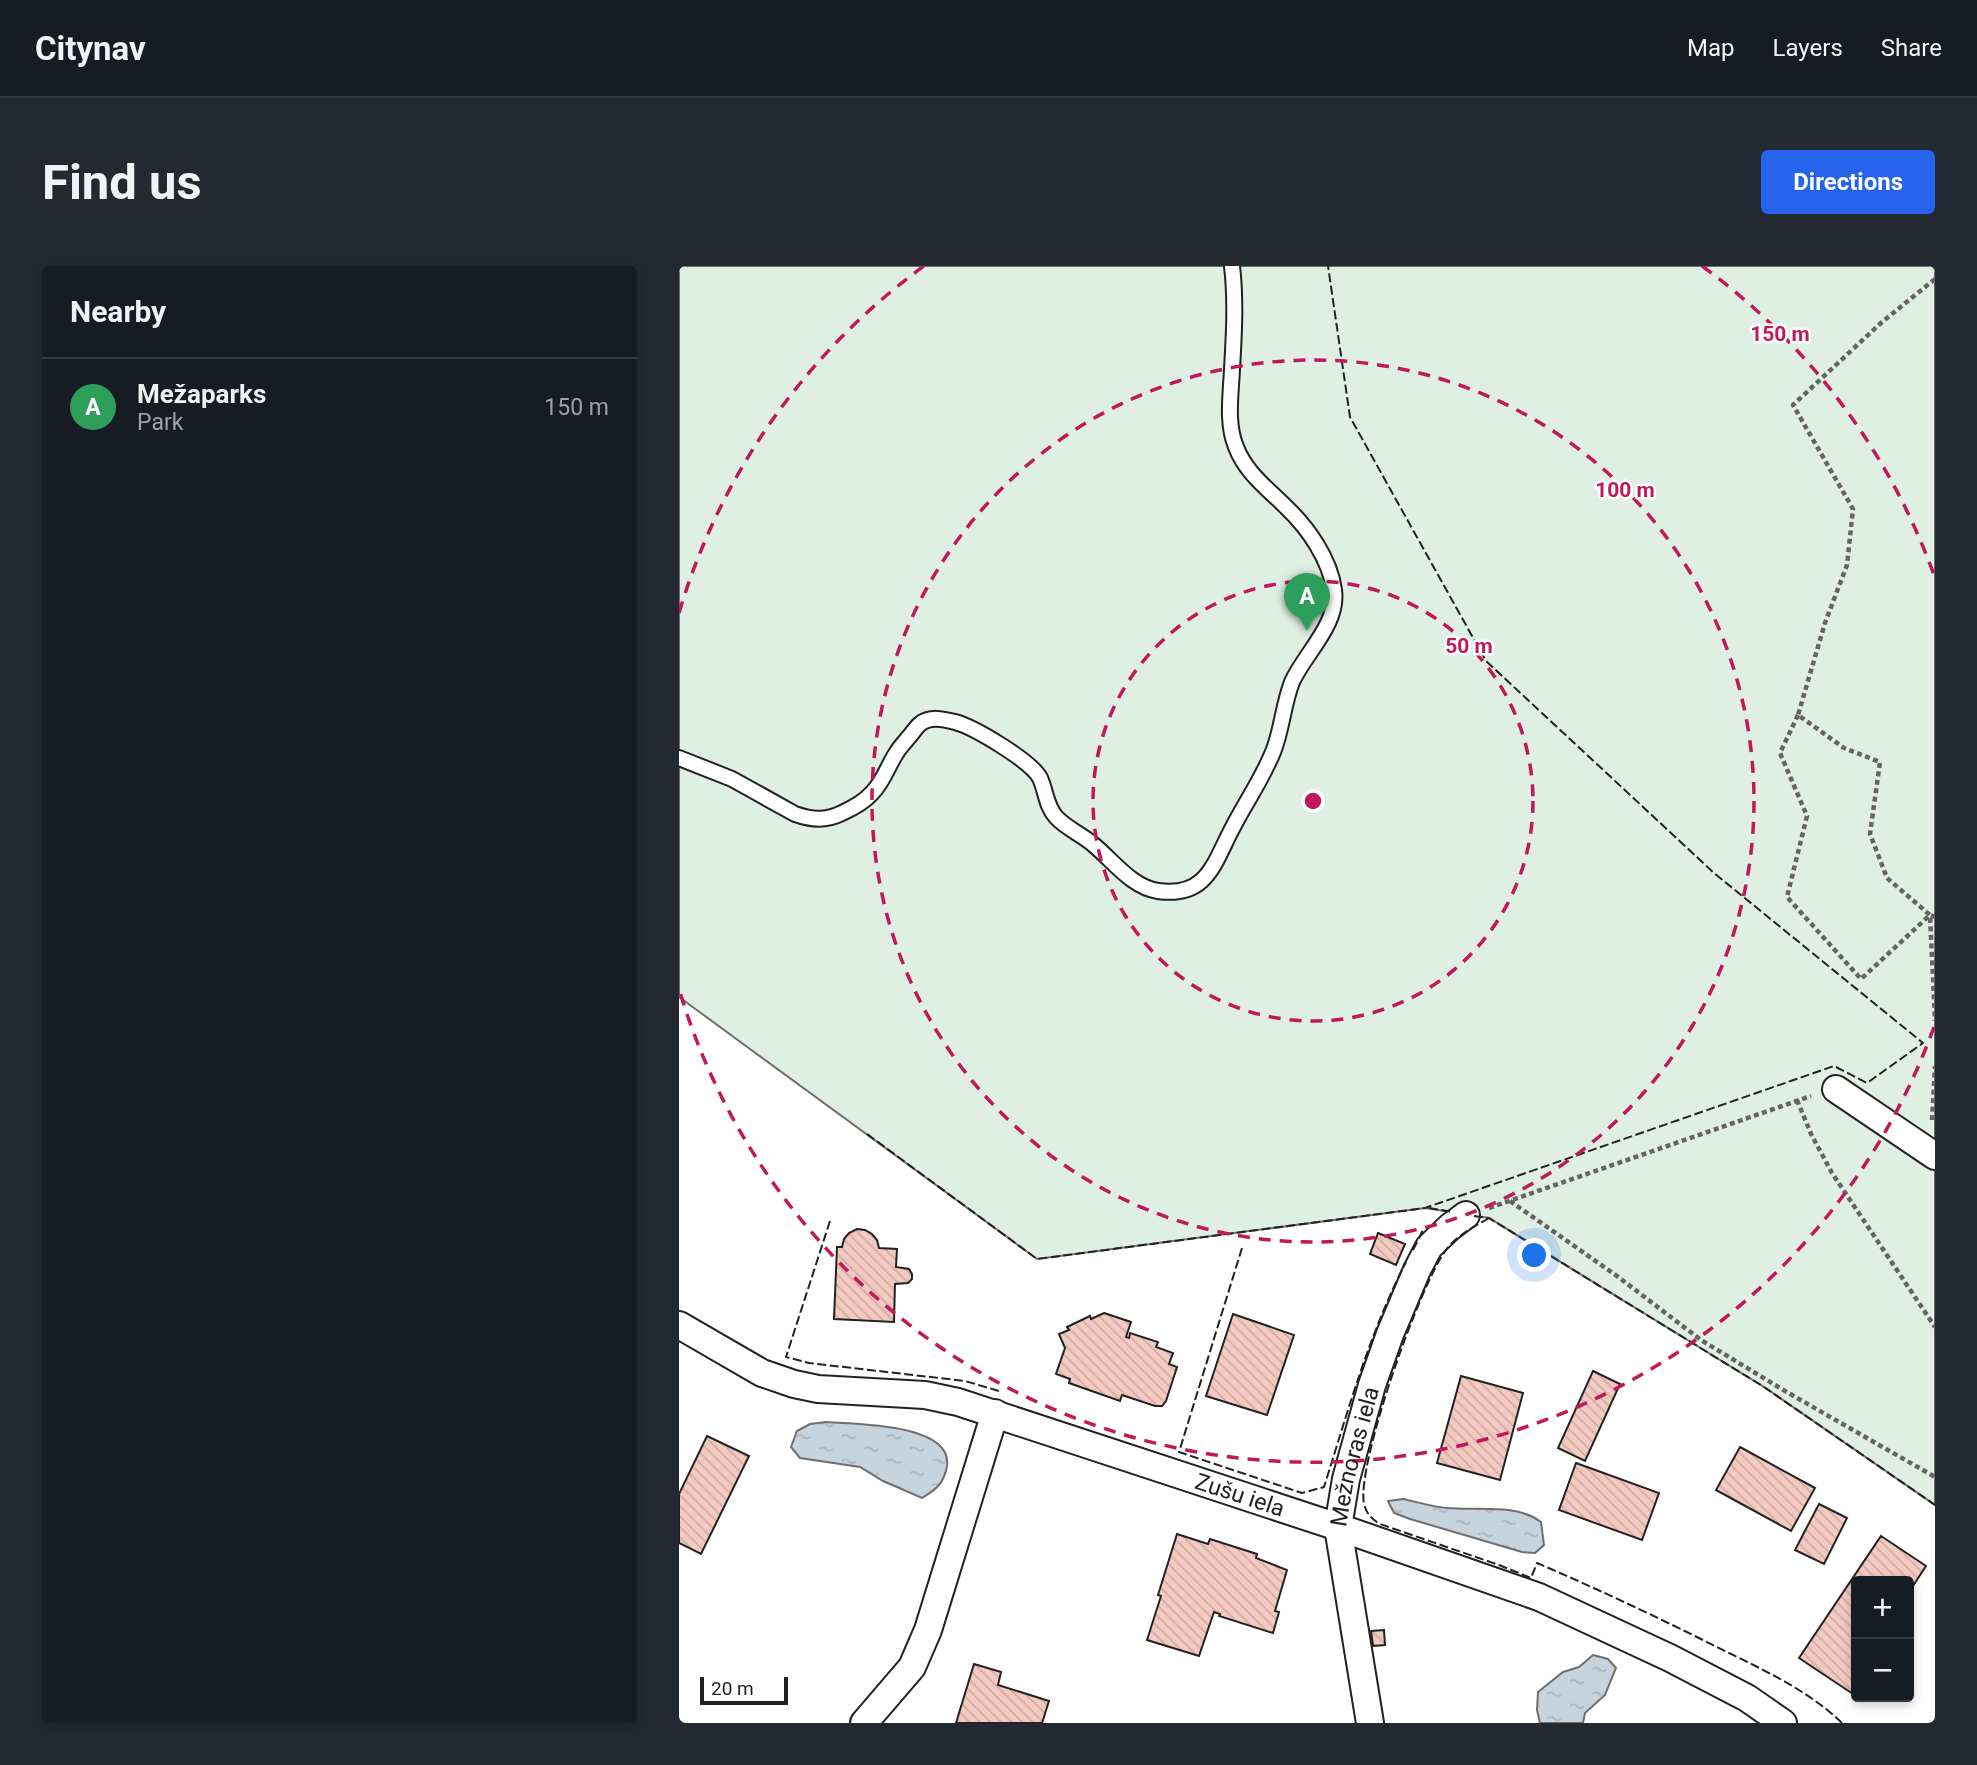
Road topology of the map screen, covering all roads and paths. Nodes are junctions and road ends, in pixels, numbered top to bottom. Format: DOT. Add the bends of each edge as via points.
graph roads {
  1 [pos="1232,266"];
  2 [pos="1935,279"];
  3 [pos="1798,715"];
  4 [pos="679,758"];
  5 [pos="1932,916"];
  6 [pos="1935,1021"];
  7 [pos="1935,1066"];
  8 [pos="1836,1089"];
  9 [pos="1797,1100"];
  10 [pos="1932,1154"];
  11 [pos="1510,1201"];
  12 [pos="1466,1215"];
  13 [pos="679,1325"];
  14 [pos="1935,1327"];
  15 [pos="995,1413"];
  16 [pos="1935,1477"];
  17 [pos="1338,1527"];
  18 [pos="865,1723"];
  19 [pos="1370,1723"];
  20 [pos="1783,1723"];
  1 -- 4 [label="lane" via="1230,418 1234,442 1256,478 1311,536 1328,570 1335,601 1293,680 1261,779 1202,882 1168,891 1148,888 1123,873 1054,815 1039,776 1025,762 958,723 936,718 920,724 896,752 873,793 824,819 795,814 723,775"];
  2 -- 3 [label="path" via="1793,405 1853,509 1847,565"];
  3 -- 5 [label="path" via="1844,748 1880,761 1870,834 1887,878"];
  3 -- 5 [label="path" via="1780,753 1807,816 1787,897 1861,979"];
  5 -- 6 [label="path"];
  7 -- 10 [label="path"];
  8 -- 9 [label="path"];
  8 -- 10 [label="street"];
  9 -- 11 [label="path"];
  9 -- 14 [label="path" via="1832,1173"];
  11 -- 12 [label="path"];
  11 -- 16 [label="path" via="1700,1340"];
  12 -- 17 [label="street, Mežnoras iela" via="1429,1247 1390,1334 1346,1479"];
  13 -- 15 [label="street, Zušu iela" via="762,1374 794,1384 925,1395"];
  15 -- 17 [label="street, Zušu iela"];
  15 -- 18 [label="street" via="918,1655"];
  17 -- 19 [label="street, Mežnoras iela"];
  17 -- 20 [label="street, Zušu iela" via="1539,1597 1670,1658 1747,1698"];
}
